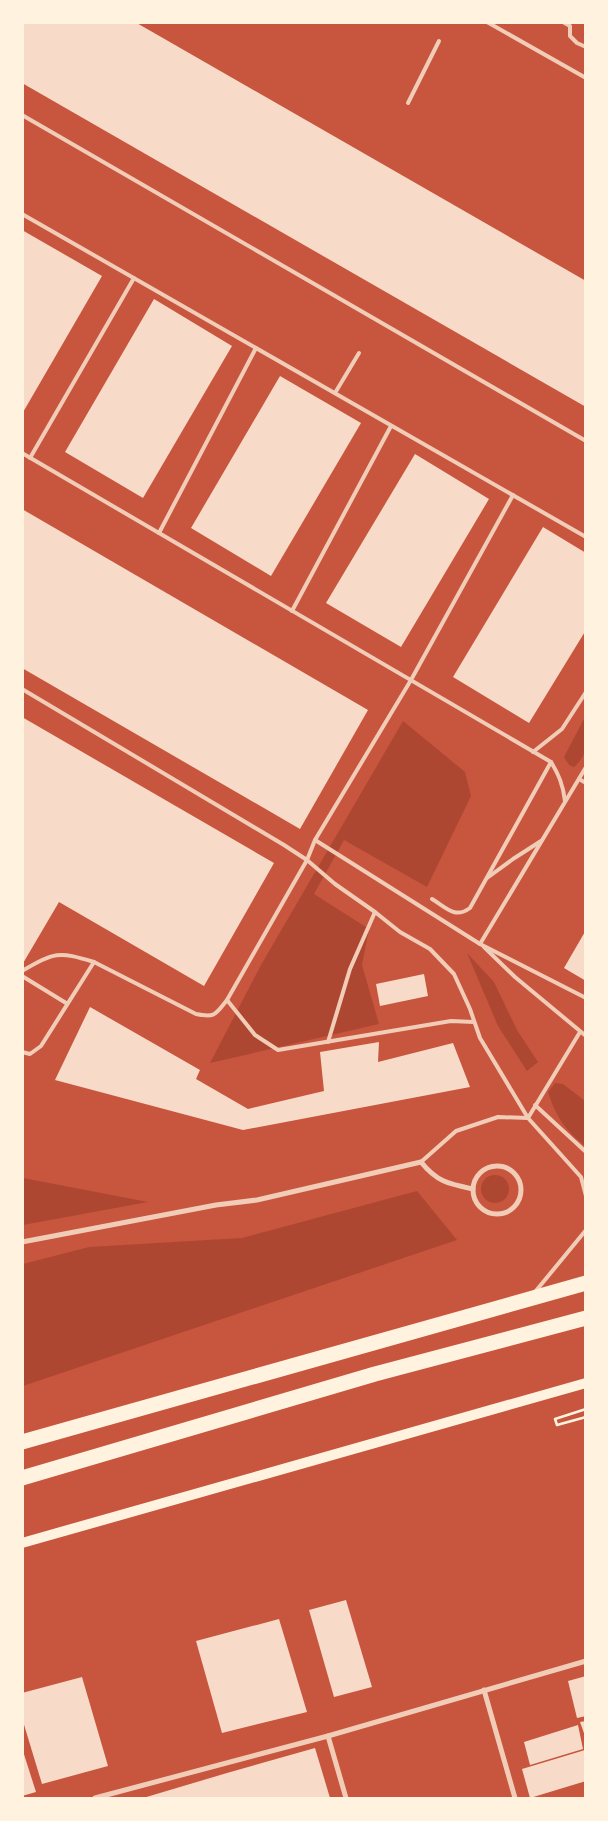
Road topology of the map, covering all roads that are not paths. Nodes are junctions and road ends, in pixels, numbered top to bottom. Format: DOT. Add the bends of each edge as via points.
graph roads {
  1 [pos="487,22"];
  2 [pos="563,22"];
  3 [pos="440,42"];
  4 [pos="586,47"];
  5 [pos="586,78"];
  6 [pos="408,103"];
  7 [pos="22,114"];
  8 [pos="22,214"];
  9 [pos="134,278"];
  10 [pos="256,348"];
  11 [pos="359,353"];
  12 [pos="335,393"];
  13 [pos="392,426"];
  14 [pos="586,441"];
  15 [pos="22,453"];
  16 [pos="30,458"];
  17 [pos="513,495"];
  18 [pos="158,533"];
  19 [pos="586,537"];
  20 [pos="292,611"];
  21 [pos="411,680"];
  22 [pos="22,689"];
  23 [pos="586,692"];
  24 [pos="534,752"];
  25 [pos="551,762"];
  26 [pos="586,767"];
  27 [pos="579,778"];
  28 [pos="586,782"];
  29 [pos="565,801"];
  30 [pos="315,840"];
  31 [pos="542,841"];
  32 [pos="307,860"];
  33 [pos="485,880"];
  34 [pos="432,899"];
  35 [pos="375,912"];
  36 [pos="480,944"];
  37 [pos="94,962"];
  38 [pos="22,971"];
  39 [pos="22,976"];
  40 [pos="586,998"];
  41 [pos="227,1000"];
  42 [pos="66,1003"];
  43 [pos="474,1022"];
  44 [pos="580,1032"];
  45 [pos="586,1036"];
  46 [pos="328,1042"];
  47 [pos="22,1052"];
  48 [pos="535,1105"];
  49 [pos="528,1118"];
  50 [pos="586,1152"];
  51 [pos="421,1162"];
  52 [pos="473,1189"];
  53 [pos="586,1196"];
  54 [pos="586,1230"];
  55 [pos="22,1242"];
  56 [pos="586,1283"];
  57 [pos="528,1299"];
  58 [pos="586,1318"];
  59 [pos="586,1383"];
  60 [pos="22,1442"];
  61 [pos="22,1478"];
  62 [pos="22,1542"];
  63 [pos="586,1661"];
  64 [pos="484,1690"];
  65 [pos="328,1736"];
  66 [pos="95,1798"];
  67 [pos="346,1798"];
  68 [pos="515,1798"];
  1 -- 5 [label="lane"];
  2 -- 4 [label="lane" via="570,26 570,36"];
  3 -- 6 [label="lane"];
  7 -- 14 [label="lane"];
  8 -- 9 [label="lane"];
  9 -- 10 [label="lane"];
  9 -- 16 [label="lane"];
  10 -- 12 [label="lane"];
  10 -- 18 [label="lane"];
  11 -- 12 [label="lane"];
  12 -- 13 [label="lane"];
  13 -- 17 [label="lane"];
  13 -- 20 [label="lane"];
  15 -- 16 [label="lane"];
  16 -- 18 [label="lane"];
  17 -- 19 [label="lane"];
  17 -- 21 [label="lane"];
  18 -- 20 [label="lane"];
  20 -- 21 [label="lane"];
  21 -- 24 [label="lane"];
  21 -- 30 [label="lane"];
  22 -- 32 [label="lane"];
  23 -- 24 [label="lane" via="562,729"];
  24 -- 25 [label="lane"];
  25 -- 29 [label="lane" via="560,776"];
  25 -- 33 [label="lane"];
  26 -- 27 [label="lane"];
  27 -- 28 [label="lane"];
  27 -- 29 [label="lane"];
  29 -- 31 [label="lane"];
  30 -- 32 [label="lane"];
  30 -- 36 [label="lane"];
  31 -- 33 [label="lane"];
  31 -- 36 [label="lane"];
  32 -- 35 [label="lane"];
  32 -- 41 [label="lane"];
  33 -- 34 [label="lane" via="470,908 462,913 456,913"];
  35 -- 43 [label="lane" via="439,957 454,974"];
  35 -- 46 [label="lane" via="350,969"];
  36 -- 40 [label="lane"];
  36 -- 44 [label="lane"];
  37 -- 38 [label="lane" via="69,954 55,954"];
  37 -- 41 [label="lane" via="196,1014 209,1017"];
  37 -- 42 [label="lane"];
  39 -- 42 [label="lane"];
  41 -- 46 [label="lane" via="255,1035 278,1050"];
  42 -- 47 [label="lane" via="41,1046 30,1054"];
  43 -- 46 [label="lane" via="451,1021"];
  43 -- 49 [label="lane" via="480,1038"];
  44 -- 45 [label="lane"];
  44 -- 48 [label="lane"];
  48 -- 49 [label="lane"];
  48 -- 50 [label="lane"];
  49 -- 51 [label="lane" via="498,1117 456,1131"];
  49 -- 53 [label="lane" via="581,1177"];
  51 -- 52 [label="street" via="443,1183"];
  51 -- 55 [label="street" via="256,1200"];
  52 -- 52 [label="street" via="479,1206 494,1214 510,1209 520,1195 517,1178 504,1167 487,1168 475,1180"];
  54 -- 57 [label="lane"];
  56 -- 57 [label="highway"];
  57 -- 60 [label="highway"];
  58 -- 61 [label="highway" via="375,1374"];
  59 -- 62 [label="main road"];
  63 -- 64 [label="street"];
  64 -- 65 [label="street"];
  64 -- 68 [label="street"];
  65 -- 66 [label="street"];
  65 -- 67 [label="street"];
}
